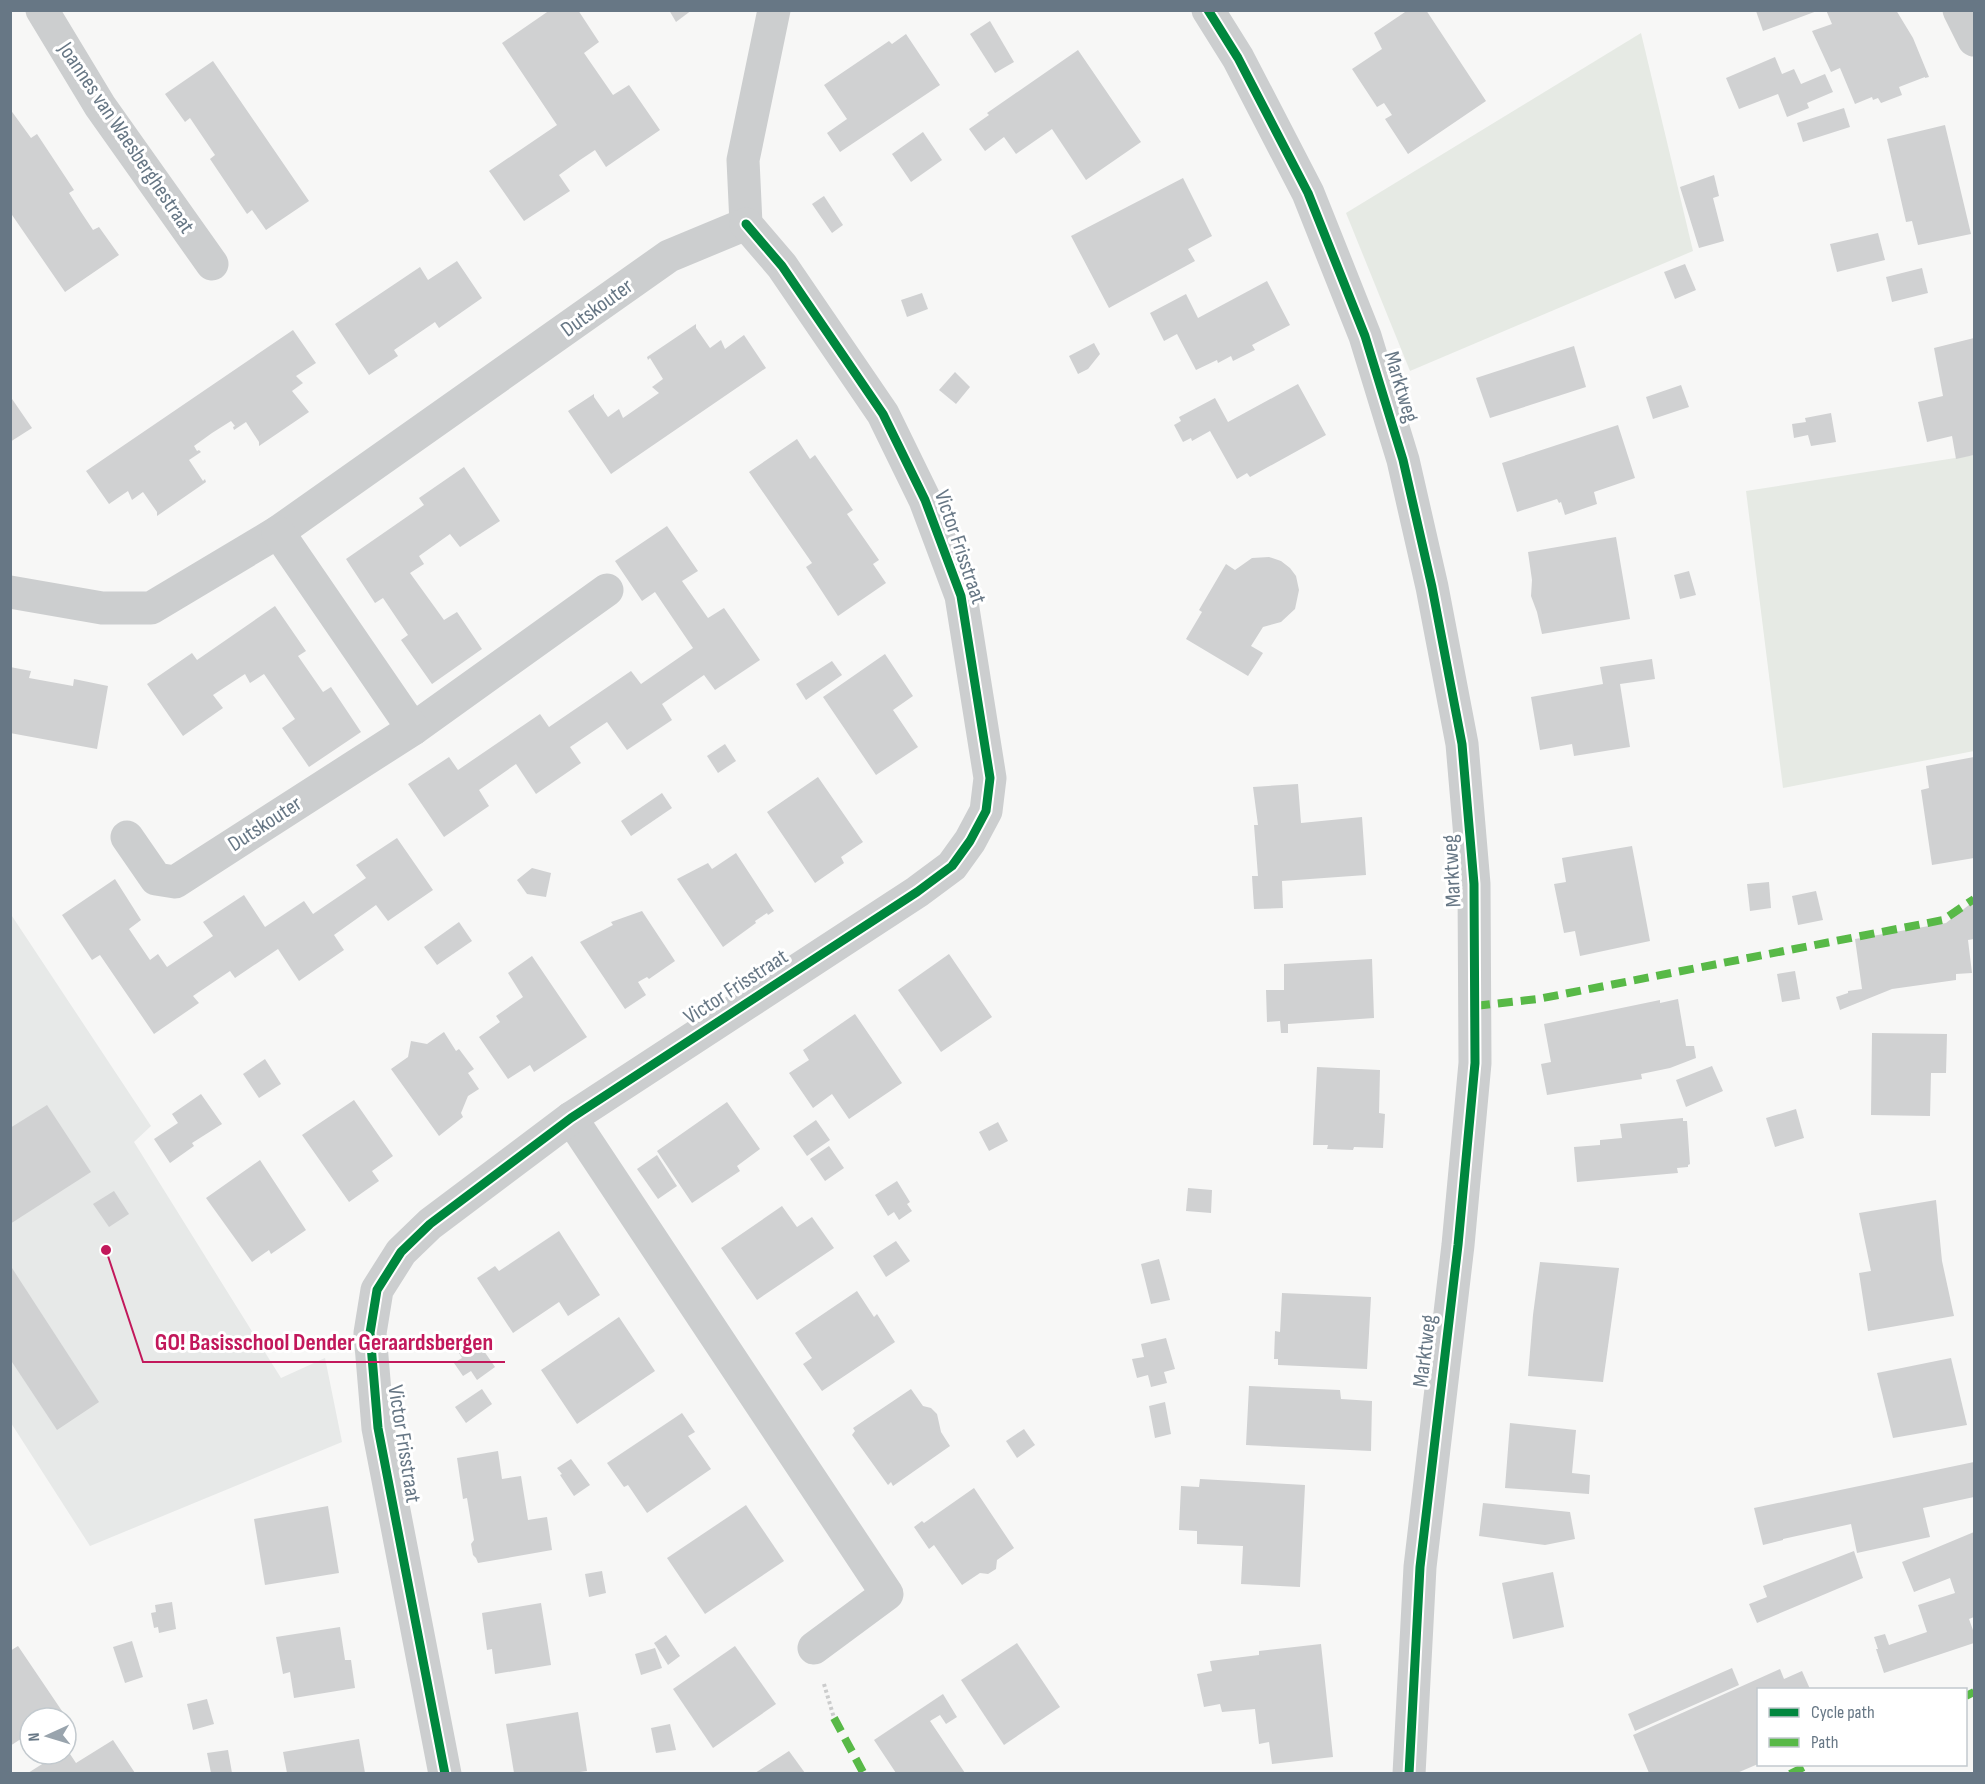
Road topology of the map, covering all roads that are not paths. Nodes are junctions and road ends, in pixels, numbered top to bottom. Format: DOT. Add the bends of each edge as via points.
graph roads {
  1 [pos="42,10"];
  2 [pos="774,10"];
  3 [pos="1208,10"];
  4 [pos="1959,10"];
  5 [pos="1974,40"];
  6 [pos="747,224"];
  7 [pos="212,264"];
  8 [pos="278,532"];
  9 [pos="607,590"];
  10 [pos="10,592"];
  11 [pos="413,729"];
  12 [pos="127,837"];
  13 [pos="571,1118"];
  14 [pos="814,1648"];
  15 [pos="445,1773"];
  16 [pos="1409,1773"];
  1 -- 7 [label="street, Joannes van Waesberghestraat" via="100,106"];
  2 -- 6 [label="street" via="743,160"];
  3 -- 16 [label="street, Marktweg" via="1238,58 1308,193 1365,336 1403,460 1462,744 1474,884 1475,1063 1420,1567"];
  4 -- 5 [label="street"];
  6 -- 8 [label="street, Dutskouter" via="669,256"];
  6 -- 13 [label="street, Victor Frisstraat" via="782,266 883,414 925,500 961,596 990,778 986,811 952,866 917,892"];
  8 -- 10 [label="street, Dutskouter" via="151,608 102,608"];
  8 -- 11 [label="street"];
  9 -- 11 [label="street, Dutskouter"];
  11 -- 12 [label="street, Dutskouter" via="175,882 156,879"];
  13 -- 14 [label="street" via="887,1594"];
  13 -- 15 [label="street, Victor Frisstraat" via="430,1224 401,1252 377,1290 370,1333 378,1428"];
}
